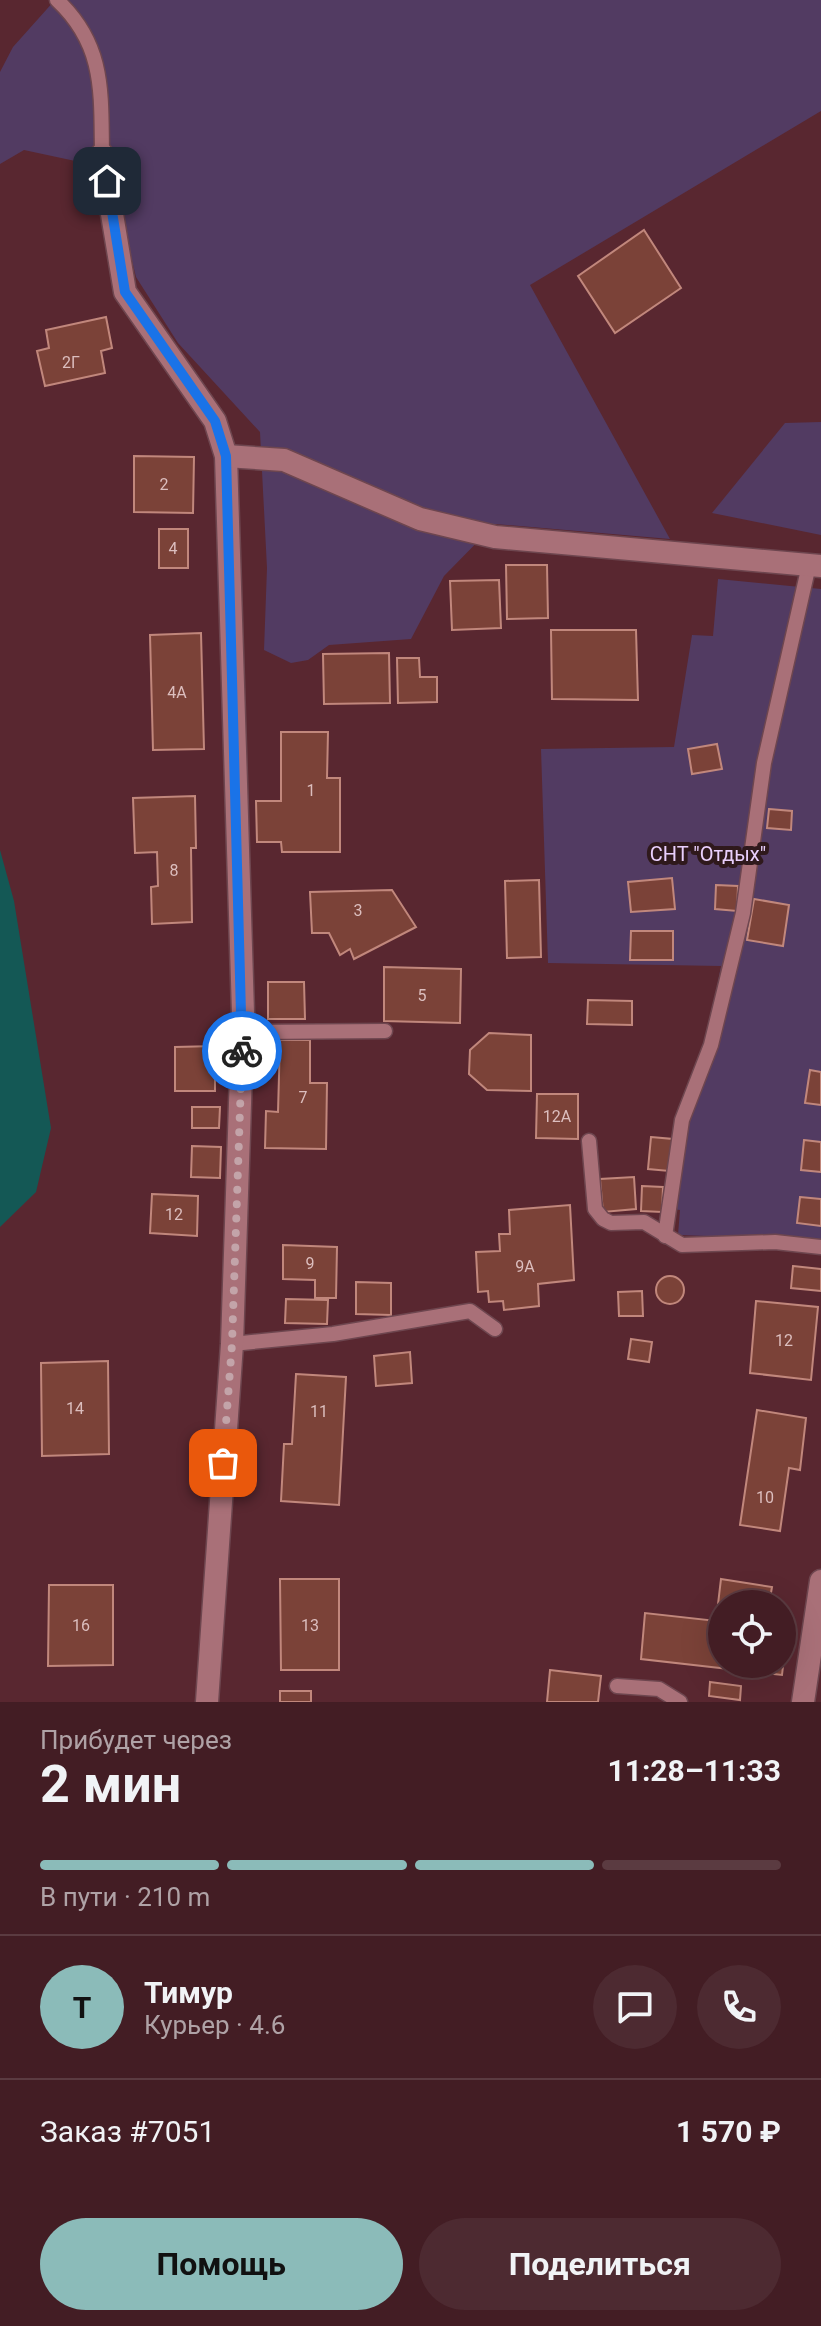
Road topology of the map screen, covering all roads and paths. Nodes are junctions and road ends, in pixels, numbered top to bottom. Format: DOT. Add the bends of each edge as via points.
graph roads {
  1 [pos="57,0"];
  2 [pos="102,154"];
  3 [pos="226,456"];
  4 [pos="815,566"];
  5 [pos="385,1031"];
  6 [pos="242,1032"];
  7 [pos="589,1141"];
  8 [pos="665,1236"];
  9 [pos="821,1247"];
  10 [pos="495,1329"];
  11 [pos="232,1344"];
  12 [pos="821,1581"];
  13 [pos="617,1686"];
  14 [pos="207,1702"];
  15 [pos="680,1702"];
  16 [pos="803,1702"];
  1 -- 2 [label="lane" via="79,21 101,73"];
  2 -- 3 [label="street" via="125,292 215,421"];
  3 -- 4 [label="street" via="284,460 420,519 495,537"];
  3 -- 6 [label="street"];
  4 -- 8 [label="lane" via="762,774 743,913 708,1056 682,1120"];
  5 -- 6 [label="lane"];
  6 -- 11 [label="street"];
  7 -- 8 [label="lane" via="595,1209 603,1219 644,1222"];
  8 -- 9 [label="lane" via="682,1245 775,1242"];
  10 -- 11 [label="lane" via="470,1311"];
  11 -- 14 [label="street"];
  12 -- 16 [label="street"];
  13 -- 15 [label="lane" via="659,1689"];
}
